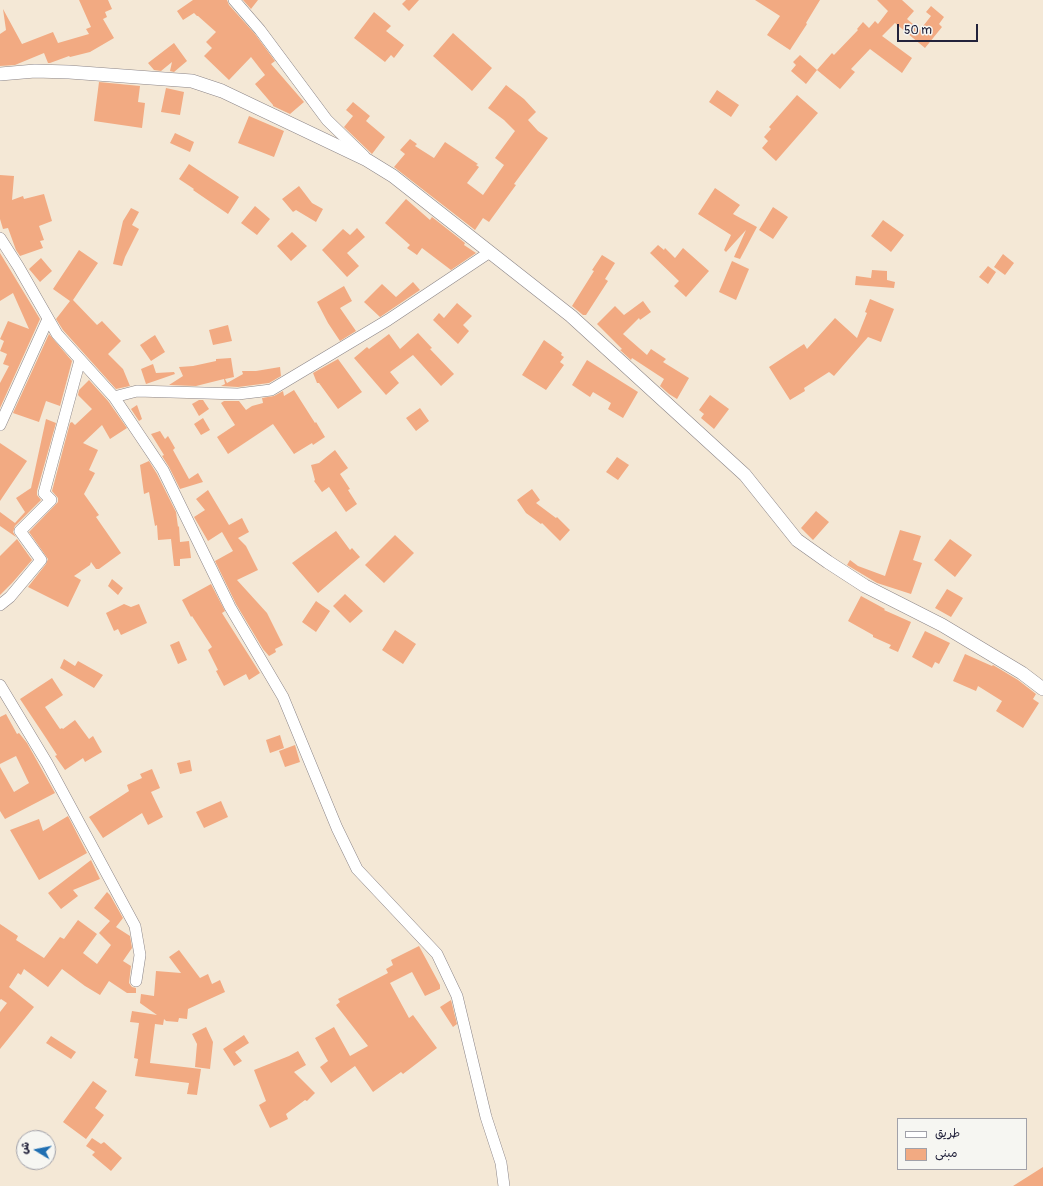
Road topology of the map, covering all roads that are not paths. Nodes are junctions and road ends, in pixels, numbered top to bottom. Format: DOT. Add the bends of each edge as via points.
graph roads {
  1 [pos="234,0"];
  2 [pos="0,74"];
  3 [pos="367,160"];
  4 [pos="0,238"];
  5 [pos="490,252"];
  6 [pos="48,319"];
  7 [pos="80,360"];
  8 [pos="114,397"];
  9 [pos="0,425"];
  10 [pos="0,605"];
  11 [pos="0,685"];
  12 [pos="1043,689"];
  13 [pos="136,981"];
  14 [pos="504,1186"];
  1 -- 3 [label="street" via="260,30 327,120"];
  2 -- 3 [label="street" via="69,72 192,81 222,90"];
  3 -- 5 [label="street" via="393,176"];
  4 -- 6 [label="street"];
  5 -- 8 [label="street" via="388,320 271,390 238,394 137,391"];
  5 -- 12 [label="street" via="571,316 745,475 797,540 865,586 942,625 1022,673"];
  6 -- 7 [label="street" via="57,334"];
  6 -- 9 [label="street"];
  7 -- 8 [label="street"];
  7 -- 10 [label="street" via="44,493 51,500 20,531 41,560 10,597"];
  8 -- 14 [label="street" via="163,470 230,607 283,697 337,828 357,868 437,954 457,996 486,1117 501,1163"];
  11 -- 13 [label="street" via="47,763 135,926 140,955"];
}
